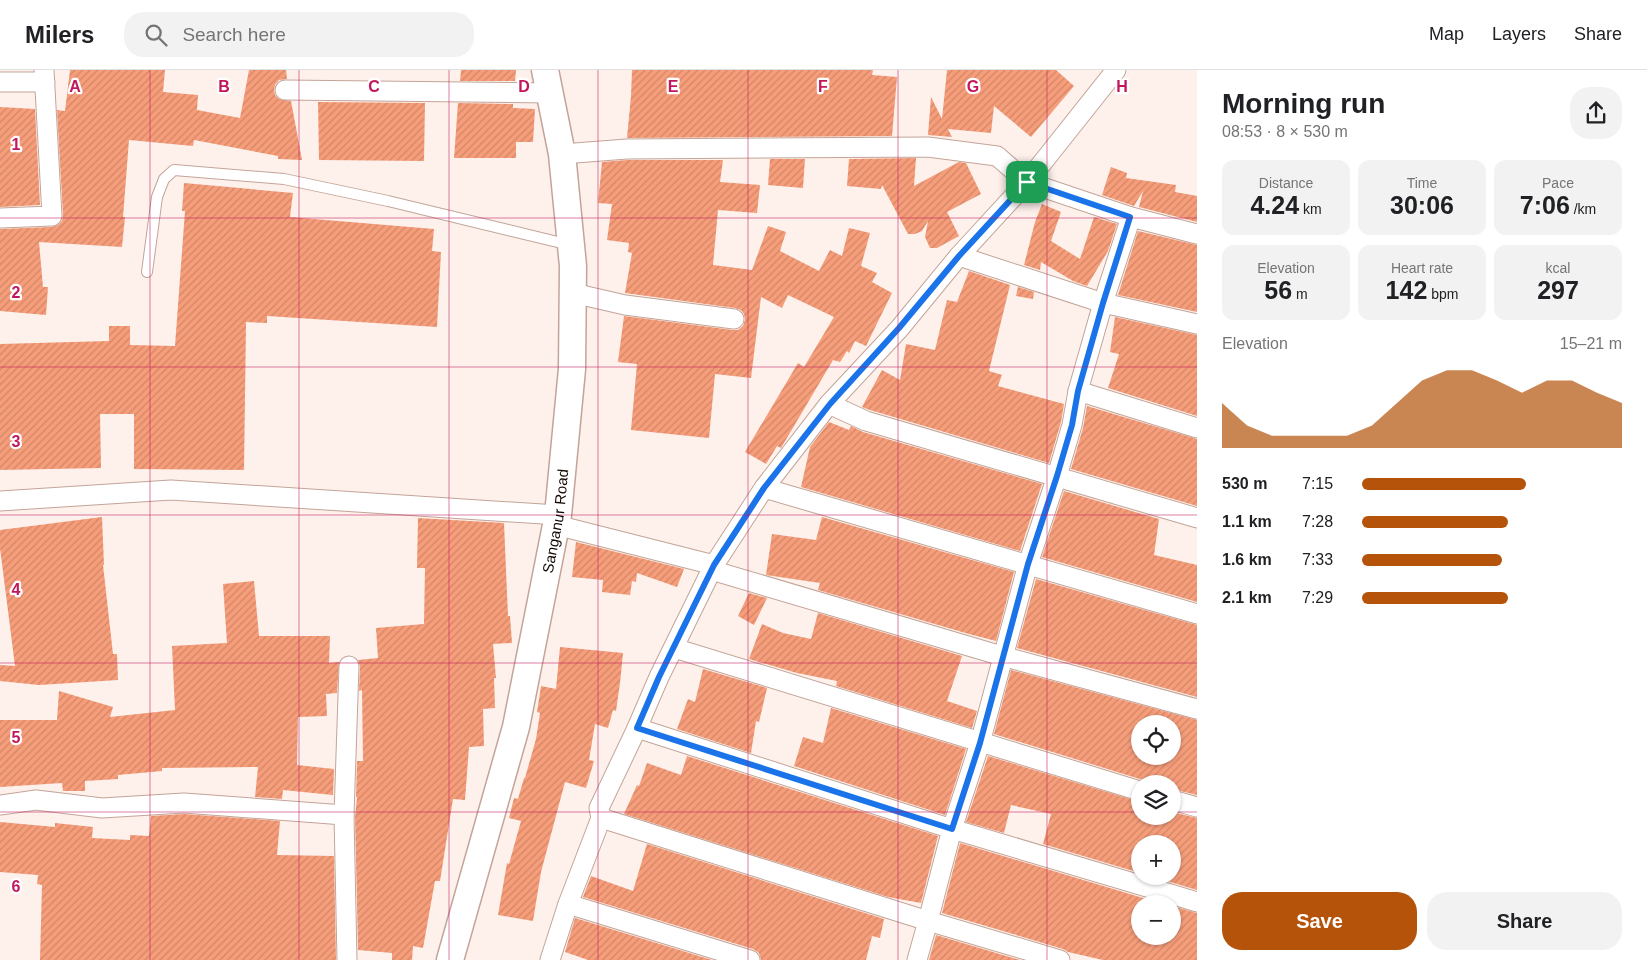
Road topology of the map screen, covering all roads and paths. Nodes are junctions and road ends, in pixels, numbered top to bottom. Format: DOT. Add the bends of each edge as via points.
graph roads {
  1 [pos="1116,70"];
  2 [pos="44,76"];
  3 [pos="548,81"];
  4 [pos="0,82"];
  5 [pos="286,90"];
  6 [pos="562,154"];
  7 [pos="1027,182"];
  8 [pos="1130,217"];
  9 [pos="0,218"];
  10 [pos="1197,234"];
  11 [pos="571,245"];
  12 [pos="959,256"];
  13 [pos="147,272"];
  14 [pos="573,292"];
  15 [pos="1103,303"];
  16 [pos="734,318"];
  17 [pos="1197,324"];
  18 [pos="1078,391"];
  19 [pos="830,404"];
  20 [pos="1197,428"];
  21 [pos="1057,476"];
  22 [pos="764,488"];
  23 [pos="0,501"];
  24 [pos="1197,518"];
  25 [pos="557,520"];
  26 [pos="1028,564"];
  27 [pos="712,567"];
  28 [pos="1197,614"];
  29 [pos="674,648"];
  30 [pos="1002,656"];
  31 [pos="349,666"];
  32 [pos="1197,709"];
  33 [pos="637,728"];
  34 [pos="980,743"];
  35 [pos="1131,787"];
  36 [pos="1181,803"];
  37 [pos="0,805"];
  38 [pos="1197,807"];
  39 [pos="344,815"];
  40 [pos="601,818"];
  41 [pos="952,829"];
  42 [pos="1197,902"];
  43 [pos="568,904"];
  44 [pos="928,921"];
  45 [pos="347,960"];
  46 [pos="450,960"];
  47 [pos="550,960"];
  48 [pos="750,960"];
  49 [pos="916,960"];
  50 [pos="1060,960"];
  1 -- 7 [label="street"];
  2 -- 4 [label="street"];
  2 -- 9 [label="street" via="52,216"];
  3 -- 5 [label="street"];
  3 -- 6 [label="main road, Sanganur Road"];
  6 -- 7 [label="street" via="628,149 928,147 997,156"];
  6 -- 11 [label="main road, Sanganur Road"];
  7 -- 8 [label="street"];
  7 -- 12 [label="street"];
  8 -- 10 [label="street"];
  8 -- 15 [label="street"];
  11 -- 13 [label="lane" via="284,180 174,170 164,179 157,197"];
  11 -- 14 [label="main road, Sanganur Road"];
  12 -- 15 [label="street"];
  12 -- 19 [label="street"];
  14 -- 16 [label="street" via="625,305"];
  14 -- 25 [label="main road, Sanganur Road" via="572,369"];
  15 -- 17 [label="street"];
  15 -- 18 [label="street"];
  18 -- 20 [label="street"];
  18 -- 21 [label="street"];
  19 -- 21 [label="street" via="866,421"];
  19 -- 22 [label="street"];
  21 -- 24 [label="street"];
  21 -- 26 [label="street"];
  22 -- 26 [label="street"];
  22 -- 27 [label="street"];
  23 -- 25 [label="street" via="171,490"];
  25 -- 27 [label="street"];
  25 -- 46 [label="main road, Sanganur Road" via="516,727"];
  26 -- 28 [label="street"];
  26 -- 30 [label="street"];
  27 -- 29 [label="street"];
  27 -- 30 [label="street"];
  29 -- 33 [label="street"];
  29 -- 34 [label="street"];
  30 -- 32 [label="street"];
  30 -- 34 [label="street"];
  31 -- 39 [label="street"];
  33 -- 40 [label="street" via="599,808"];
  33 -- 41 [label="street"];
  34 -- 35 [label="street"];
  34 -- 41 [label="street"];
  36 -- 38 [label="street"];
  37 -- 39 [label="street" via="36,800 102,808 184,803"];
  39 -- 45 [label="street"];
  40 -- 43 [label="street"];
  40 -- 44 [label="street"];
  41 -- 42 [label="street"];
  41 -- 44 [label="street"];
  43 -- 47 [label="street"];
  43 -- 48 [label="street"];
  44 -- 49 [label="street"];
  44 -- 50 [label="street"];
}
